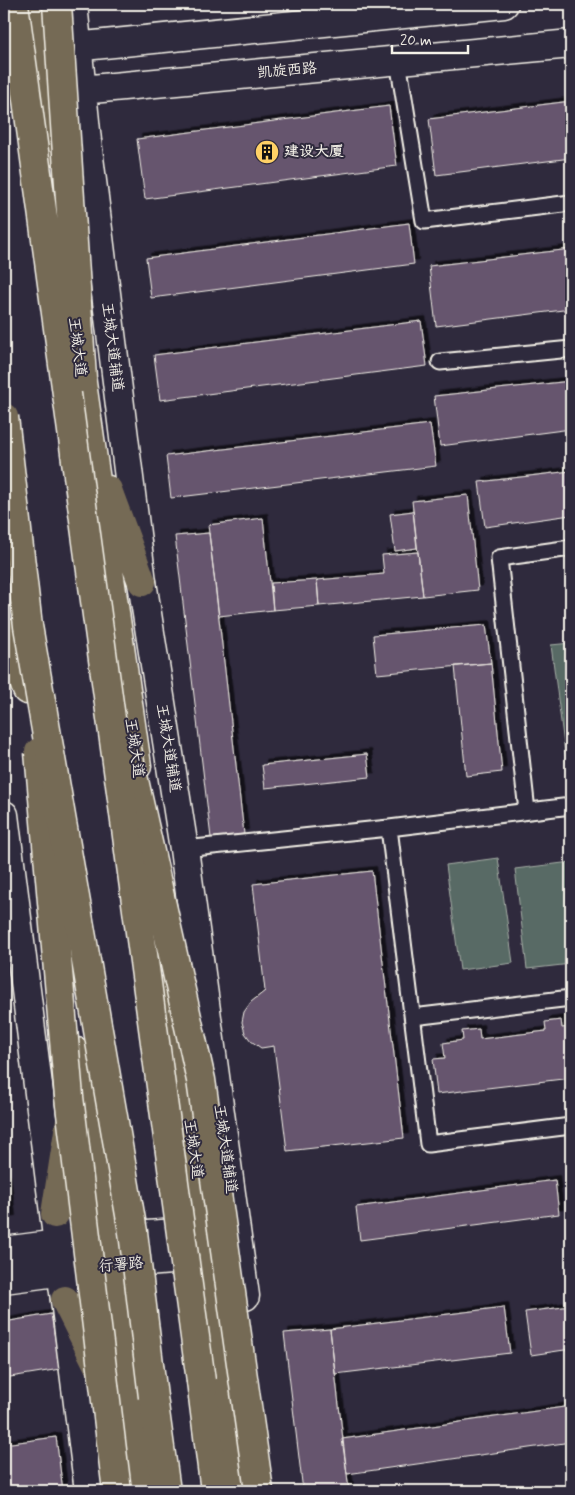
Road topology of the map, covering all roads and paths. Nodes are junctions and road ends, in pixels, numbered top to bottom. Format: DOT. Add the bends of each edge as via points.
graph roads {
  1 [pos="14,4"];
  2 [pos="37,4"];
  3 [pos="57,4"];
  4 [pos="73,4"];
  5 [pos="504,4"];
  6 [pos="571,44"];
  7 [pos="78,46"];
  8 [pos="43,50"];
  9 [pos="4,54"];
  10 [pos="398,61"];
  11 [pos="82,90"];
  12 [pos="48,94"];
  13 [pos="4,100"];
  14 [pos="87,140"];
  15 [pos="571,202"];
  16 [pos="72,305"];
  17 [pos="571,349"];
  18 [pos="440,362"];
  19 [pos="4,417"];
  20 [pos="88,436"];
  21 [pos="4,494"];
  22 [pos="4,516"];
  23 [pos="571,548"];
  24 [pos="142,582"];
  25 [pos="98,619"];
  26 [pos="16,629"];
  27 [pos="27,690"];
  28 [pos="571,806"];
  29 [pos="527,811"];
  30 [pos="4,815"];
  31 [pos="389,828"];
  32 [pos="184,849"];
  33 [pos="571,998"];
  34 [pos="412,1017"];
  35 [pos="79,1067"];
  36 [pos="571,1126"];
  37 [pos="55,1214"];
  38 [pos="236,1228"];
  39 [pos="104,1238"];
  40 [pos="59,1244"];
  41 [pos="207,1244"];
  42 [pos="4,1251"];
  43 [pos="240,1256"];
  44 [pos="109,1265"];
  45 [pos="61,1272"];
  46 [pos="4,1279"];
  47 [pos="65,1300"];
  48 [pos="134,1439"];
  49 [pos="89,1491"];
  50 [pos="117,1491"];
  51 [pos="141,1491"];
  52 [pos="166,1491"];
  53 [pos="215,1491"];
  54 [pos="238,1491"];
  55 [pos="260,1491"];
  56 [pos="271,1491"];
  1 -- 25 [label="main road, 王城大道, bridge"];
  2 -- 8 [label="main road, 王城大道"];
  3 -- 25 [label="main road, bridge"];
  4 -- 7 [label="main road, 王城大道辅道"];
  5 -- 7 [label="main road"];
  6 -- 10 [label="main road, 凯旋西路"];
  7 -- 8 [label="main road"];
  7 -- 11 [label="main road, 王城大道辅道"];
  8 -- 9 [label="main road"];
  8 -- 12 [label="main road, 王城大道"];
  10 -- 11 [label="main road, 凯旋西路"];
  10 -- 15 [label="lane" via="424,221"];
  11 -- 12 [label="main road, 凯旋西路"];
  11 -- 14 [label="main road, 王城大道辅道"];
  12 -- 13 [label="main road, 凯旋西路"];
  12 -- 16 [label="main road, 王城大道"];
  14 -- 16 [label="main road"];
  14 -- 24 [label="main road, 王城大道辅道"];
  16 -- 20 [label="main road, 王城大道"];
  17 -- 18 [label="lane"];
  19 -- 26 [label="main road, bridge"];
  20 -- 24 [label="main road"];
  20 -- 41 [label="main road, 王城大道"];
  21 -- 26 [label="main road, bridge"];
  22 -- 27 [label="main road"];
  23 -- 29 [label="lane" via="499,558"];
  24 -- 32 [label="main road, 王城大道辅道"];
  25 -- 53 [label="main road, 王城大道, bridge"];
  25 -- 55 [label="main road, bridge" via="201,1080"];
  26 -- 27 [label="main road"];
  26 -- 50 [label="main road, bridge"];
  26 -- 52 [label="main road, bridge" via="133,1232"];
  27 -- 35 [label="main road"];
  28 -- 29 [label="lane"];
  29 -- 31 [label="lane"];
  30 -- 37 [label="main road"];
  31 -- 32 [label="lane"];
  31 -- 34 [label="lane"];
  32 -- 38 [label="main road, 王城大道辅道"];
  33 -- 34 [label="lane"];
  34 -- 36 [label="lane" via="428,1144"];
  35 -- 37 [label="main road"];
  35 -- 39 [label="main road"];
  37 -- 40 [label="main road"];
  38 -- 41 [label="main road, 行署路"];
  38 -- 43 [label="main road, 王城大道辅道"];
  39 -- 40 [label="main road, 行署路"];
  39 -- 41 [label="main road, 行署路"];
  39 -- 44 [label="main road"];
  40 -- 42 [label="main road, 行署路"];
  40 -- 45 [label="main road"];
  41 -- 43 [label="main road, 行署路"];
  41 -- 44 [label="main road, 行署路"];
  41 -- 54 [label="main road, 王城大道"];
  43 -- 56 [label="main road, 王城大道辅道"];
  44 -- 45 [label="main road, 行署路"];
  44 -- 48 [label="main road"];
  45 -- 46 [label="main road, 行署路"];
  45 -- 47 [label="main road"];
  47 -- 48 [label="main road"];
  47 -- 49 [label="main road"];
  48 -- 51 [label="main road"];
}
